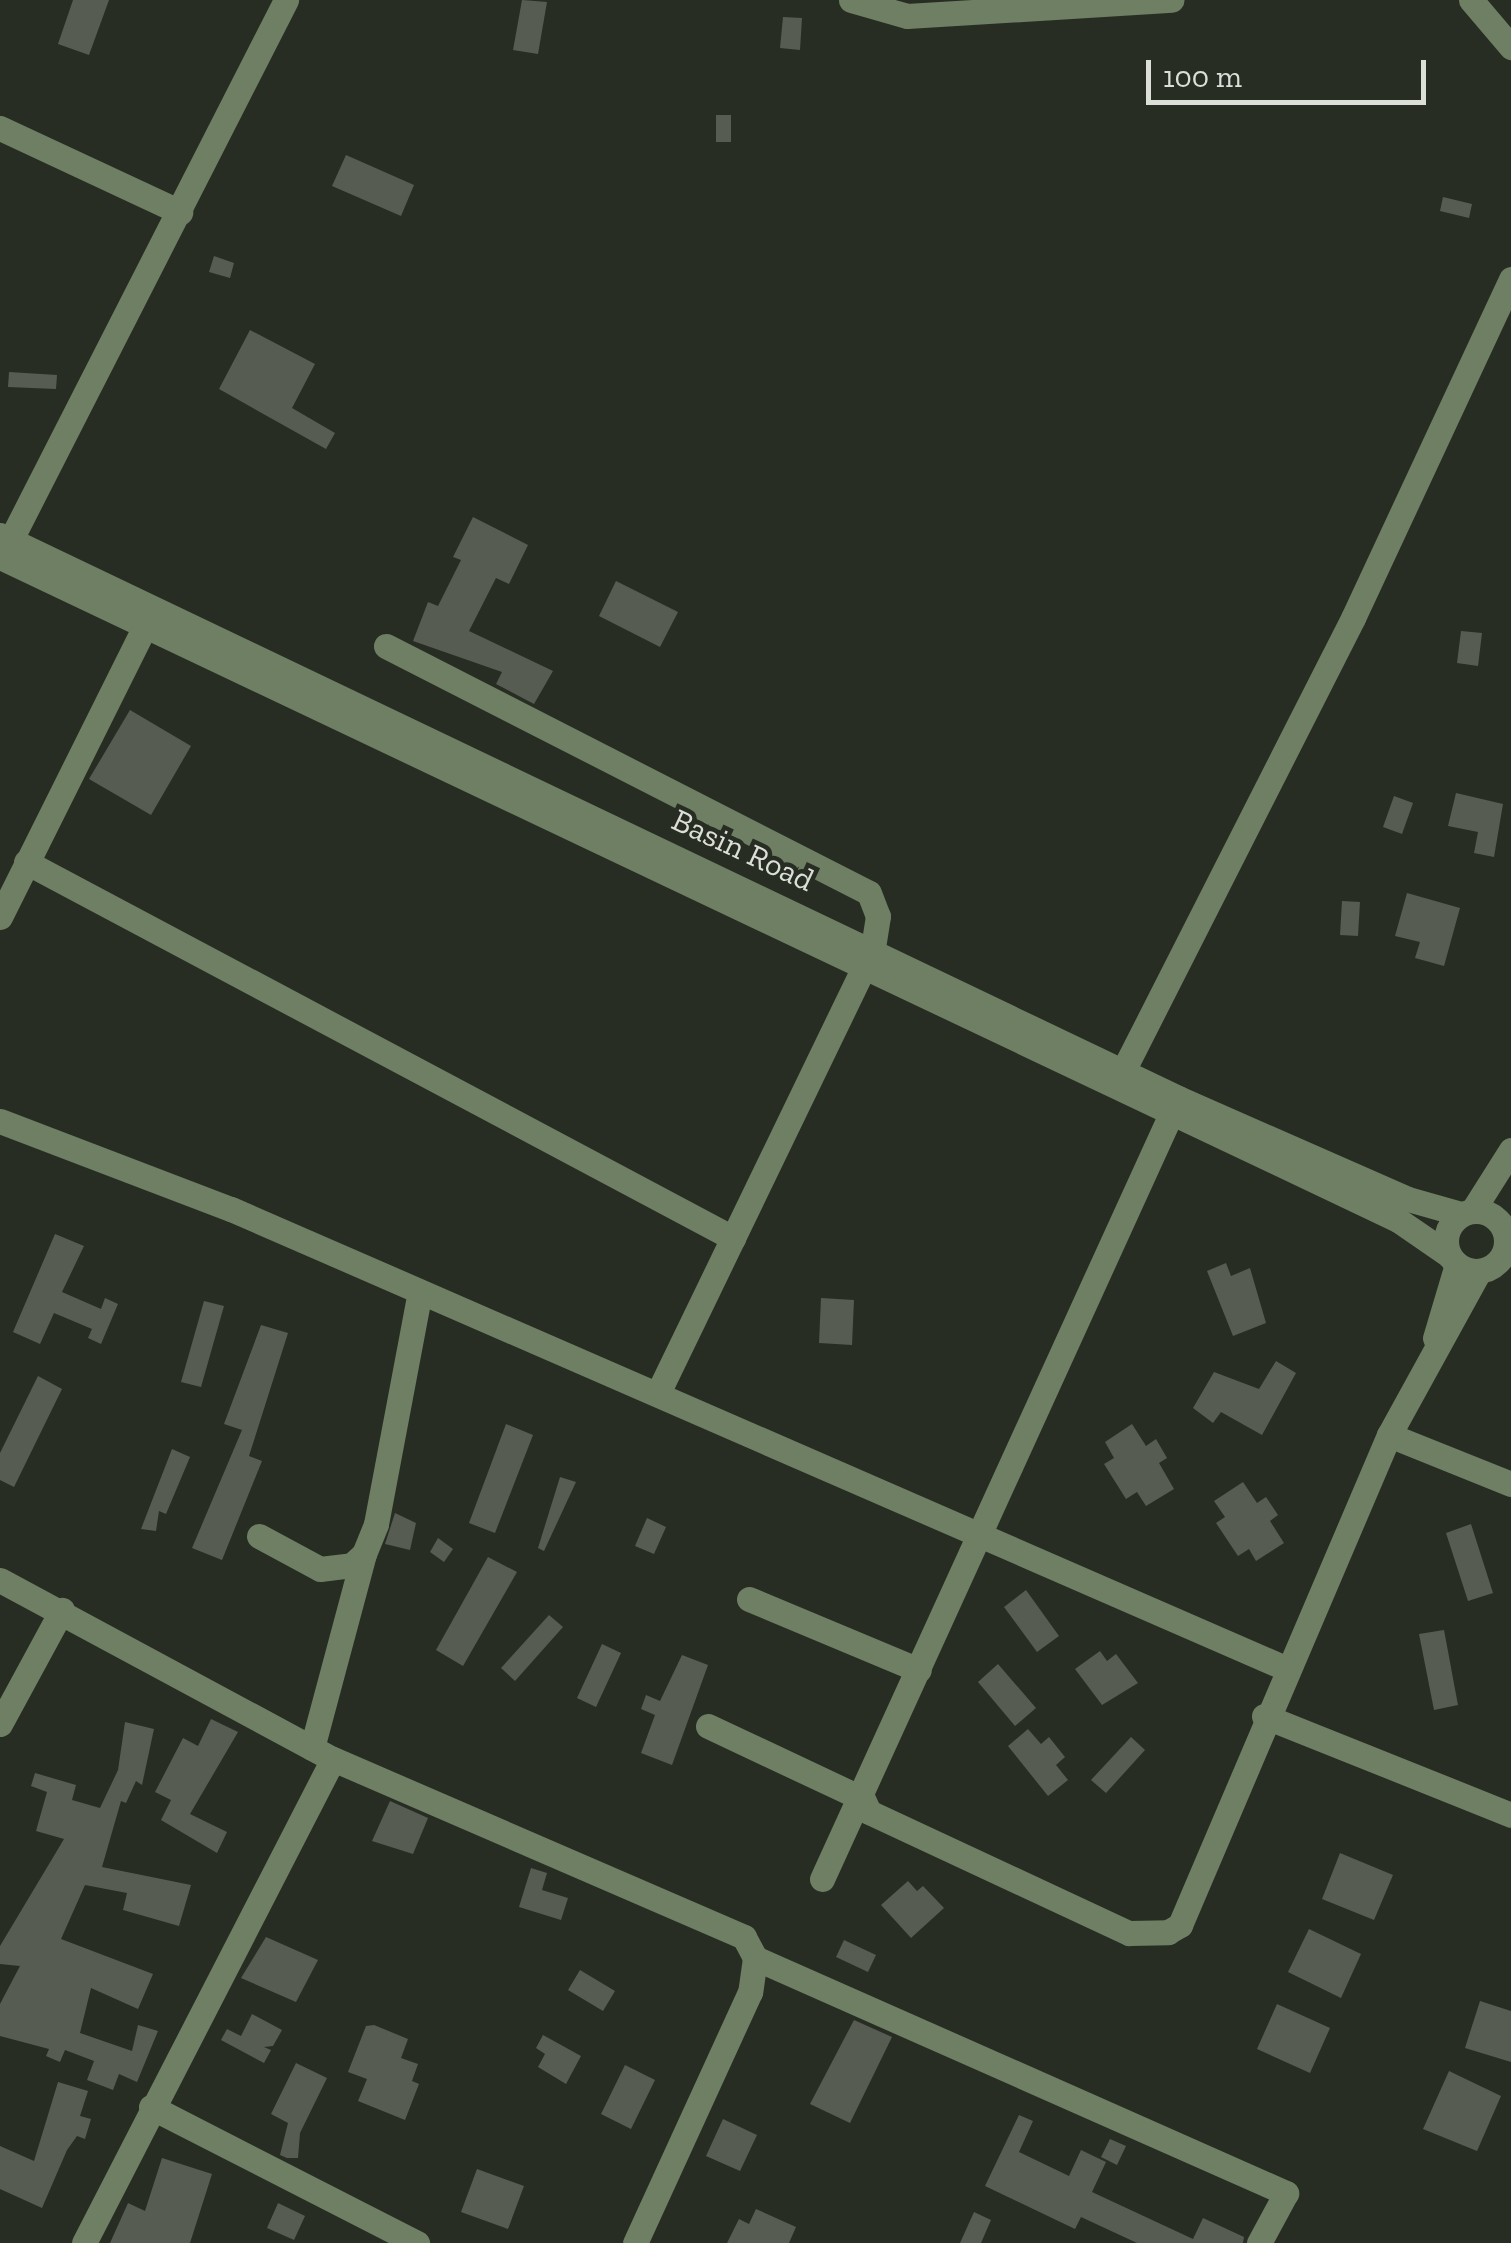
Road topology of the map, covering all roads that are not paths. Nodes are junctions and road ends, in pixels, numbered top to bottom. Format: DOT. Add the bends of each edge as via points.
graph roads {
  1 [pos="286,0"];
  2 [pos="851,0"];
  3 [pos="1172,0"];
  4 [pos="1471,0"];
  5 [pos="1511,47"];
  6 [pos="0,128"];
  7 [pos="180,212"];
  8 [pos="1511,279"];
  9 [pos="3,547"];
  10 [pos="144,628"];
  11 [pos="386,646"];
  12 [pos="597,828"];
  13 [pos="26,862"];
  14 [pos="0,917"];
  15 [pos="869,957"];
  16 [pos="1124,1069"];
  17 [pos="1170,1116"];
  18 [pos="2,1126"];
  19 [pos="1508,1155"];
  20 [pos="1467,1212"];
  21 [pos="1502,1226"];
  22 [pos="733,1238"];
  23 [pos="1479,1263"];
  24 [pos="419,1296"];
  25 [pos="658,1394"];
  26 [pos="1388,1435"];
  27 [pos="1511,1484"];
  28 [pos="980,1531"];
  29 [pos="259,1536"];
  30 [pos="364,1554"];
  31 [pos="0,1580"];
  32 [pos="749,1599"];
  33 [pos="62,1610"];
  34 [pos="1286,1668"];
  35 [pos="919,1670"];
  36 [pos="1264,1716"];
  37 [pos="0,1724"];
  38 [pos="708,1726"];
  39 [pos="322,1754"];
  40 [pos="864,1799"];
  41 [pos="1511,1815"];
  42 [pos="822,1879"];
  43 [pos="755,1958"];
  44 [pos="151,2106"];
  45 [pos="84,2243"];
  46 [pos="418,2243"];
  47 [pos="635,2243"];
  48 [pos="1259,2243"];
  1 -- 7 [label="street"];
  2 -- 3 [label="street" via="907,16"];
  4 -- 5 [label="street"];
  6 -- 7 [label="street"];
  7 -- 9 [label="street"];
  8 -- 16 [label="street" via="1353,618"];
  9 -- 10 [label="street, Basin Road"];
  9 -- 12 [label="street, Basin Road"];
  10 -- 12 [label="street, Basin Road"];
  10 -- 13 [label="street"];
  11 -- 15 [label="street" via="869,893 878,916"];
  12 -- 15 [label="street, Basin Road"];
  13 -- 14 [label="street"];
  13 -- 22 [label="street"];
  15 -- 16 [label="street, Basin Road"];
  15 -- 17 [label="street, Basin Road"];
  15 -- 22 [label="street"];
  16 -- 20 [label="street, Basin Road" via="1408,1199"];
  17 -- 23 [label="street, Basin Road"];
  17 -- 28 [label="street"];
  18 -- 24 [label="street" via="231,1210"];
  19 -- 20 [label="street"];
  19 -- 21 [label="street"];
  20 -- 21 [label="street, Basin Road"];
  20 -- 23 [label="street" via="1447,1232"];
  21 -- 23 [label="street"];
  22 -- 25 [label="street"];
  23 -- 26 [label="street"];
  24 -- 25 [label="street"];
  24 -- 30 [label="street" via="376,1524"];
  25 -- 28 [label="street"];
  26 -- 27 [label="street"];
  26 -- 34 [label="street"];
  28 -- 34 [label="street"];
  28 -- 35 [label="street"];
  29 -- 30 [label="street" via="320,1569 352,1565"];
  30 -- 39 [label="street"];
  31 -- 33 [label="street"];
  32 -- 35 [label="street"];
  33 -- 37 [label="street"];
  33 -- 39 [label="street"];
  34 -- 36 [label="street"];
  35 -- 40 [label="street"];
  36 -- 40 [label="street" via="1180,1924 1168,1932 1129,1933 870,1812"];
  36 -- 41 [label="street"];
  38 -- 40 [label="street"];
  39 -- 43 [label="street" via="744,1936"];
  39 -- 44 [label="street"];
  40 -- 42 [label="street"];
  43 -- 47 [label="street" via="750,1992"];
  43 -- 48 [label="street" via="1286,2192"];
  44 -- 45 [label="street"];
  44 -- 46 [label="street"];
}
